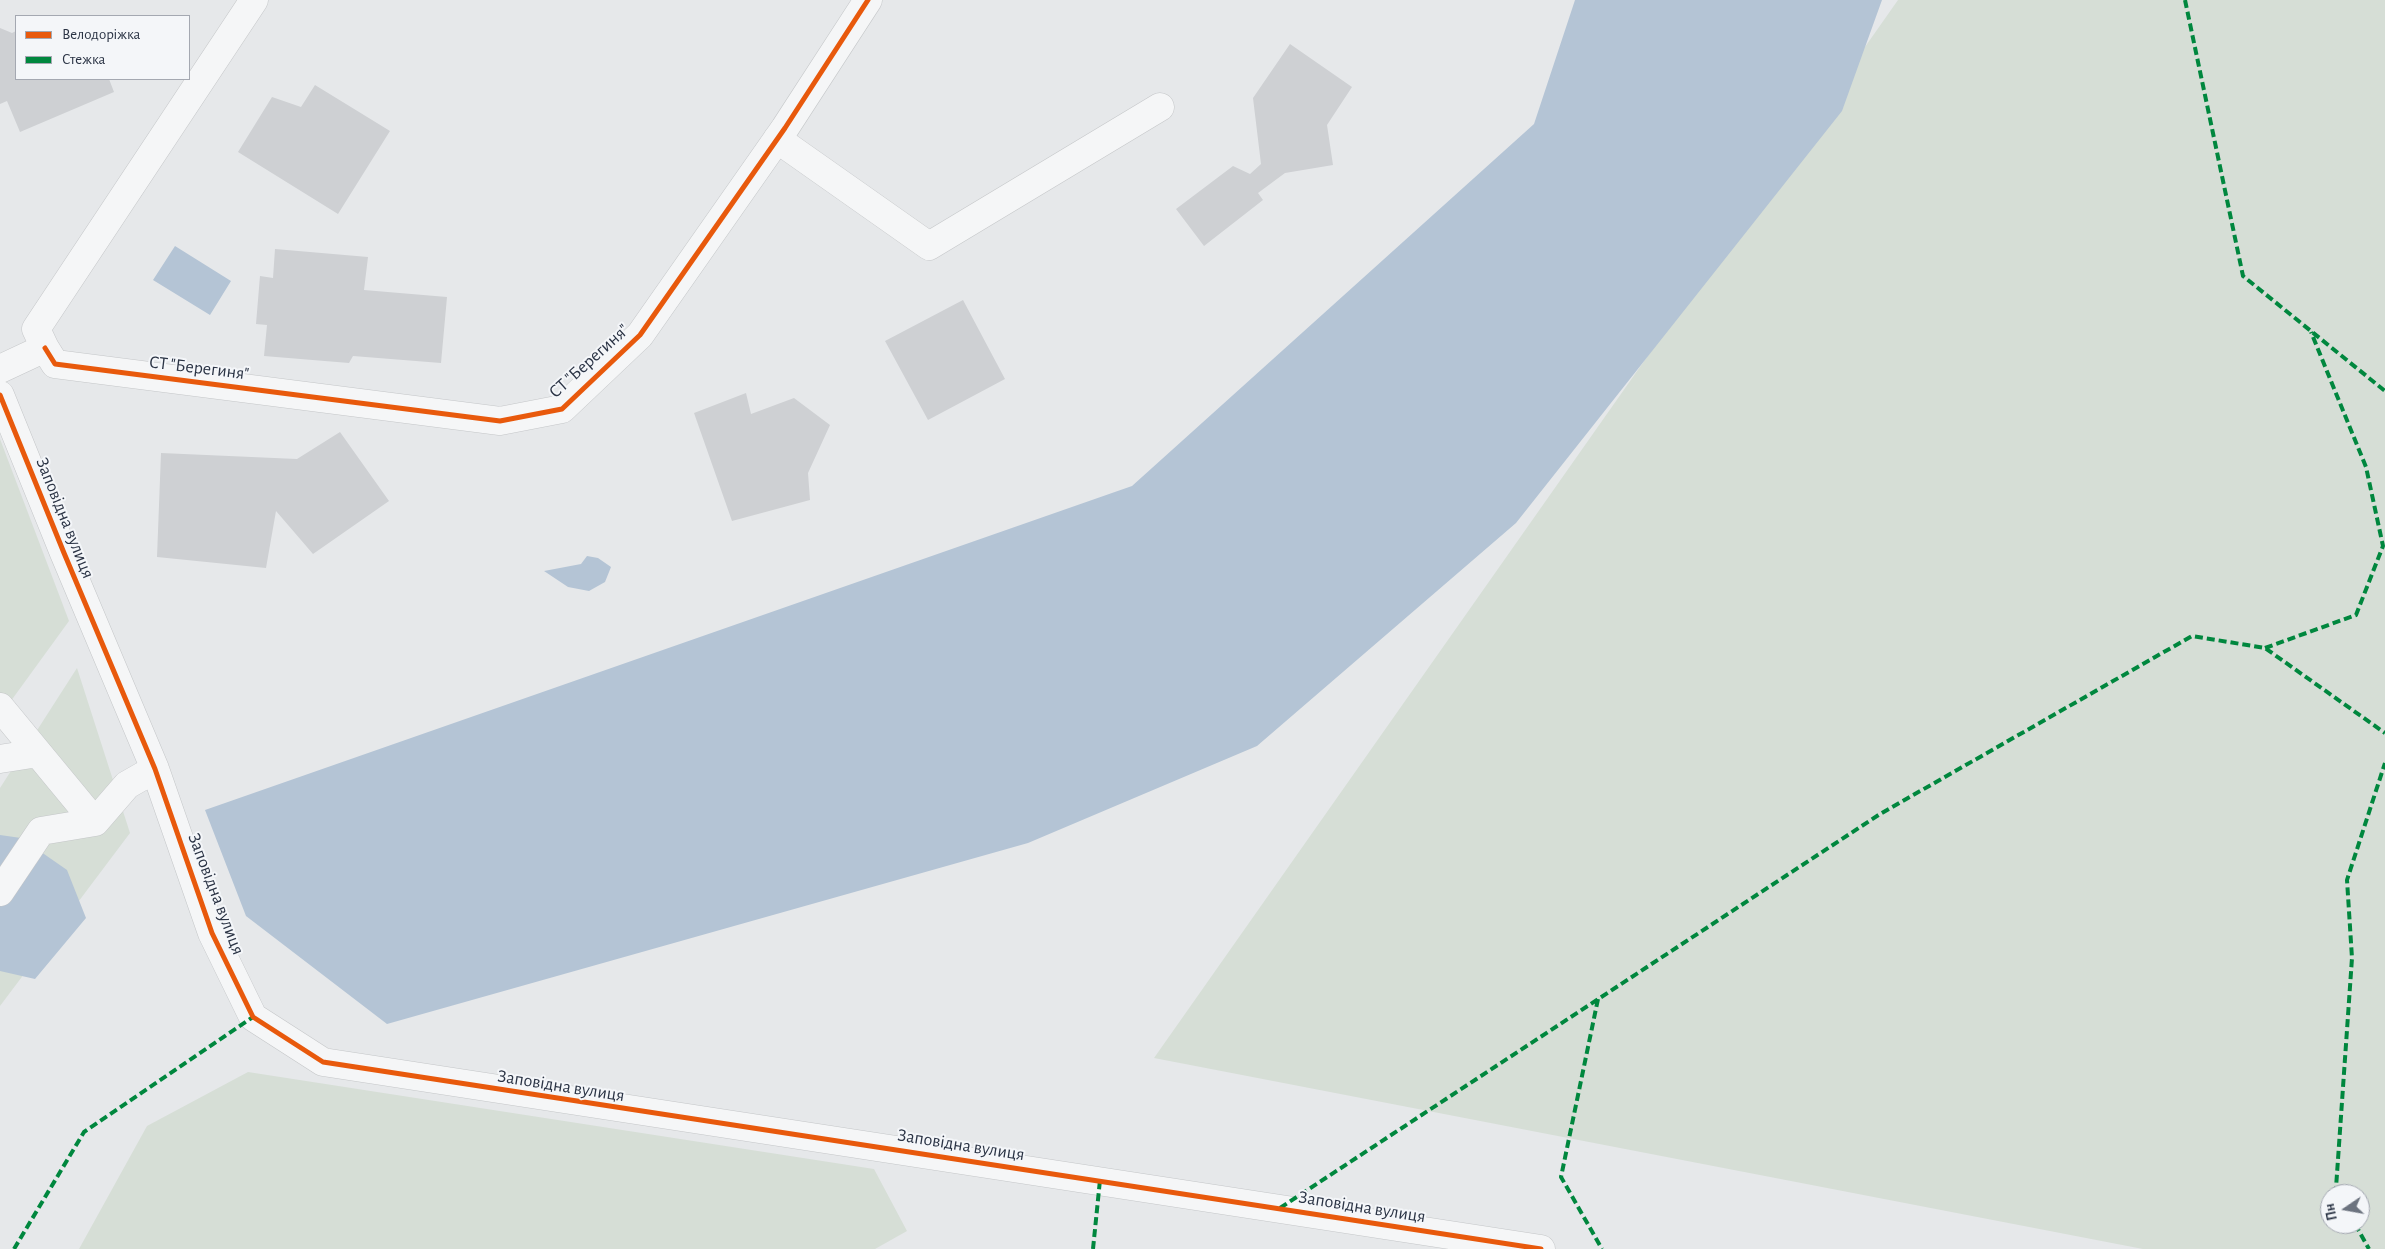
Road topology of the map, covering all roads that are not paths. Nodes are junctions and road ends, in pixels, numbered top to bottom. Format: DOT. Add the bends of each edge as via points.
graph roads {
  1 [pos="254,0"];
  2 [pos="868,0"];
  3 [pos="1160,107"];
  4 [pos="777,139"];
  5 [pos="45,348"];
  6 [pos="0,369"];
  7 [pos="0,395"];
  8 [pos="0,706"];
  9 [pos="38,753"];
  10 [pos="0,759"];
  11 [pos="155,769"];
  12 [pos="95,822"];
  13 [pos="0,892"];
  14 [pos="1541,1249"];
  1 -- 5 [label="street" via="36,329"];
  2 -- 4 [label="street, СТ \"Берегиня\""];
  3 -- 4 [label="street" via="930,246"];
  4 -- 5 [label="street, СТ \"Берегиня\"" via="640,334 562,409 500,420 55,364"];
  5 -- 6 [label="street"];
  7 -- 11 [label="street, Заповідна вулиця"];
  8 -- 9 [label="street"];
  9 -- 10 [label="street"];
  9 -- 12 [label="street"];
  11 -- 12 [label="street" via="127,785"];
  11 -- 14 [label="street, Заповідна вулиця" via="212,933 254,1017 323,1062"];
  12 -- 13 [label="street" via="41,831"];
}
